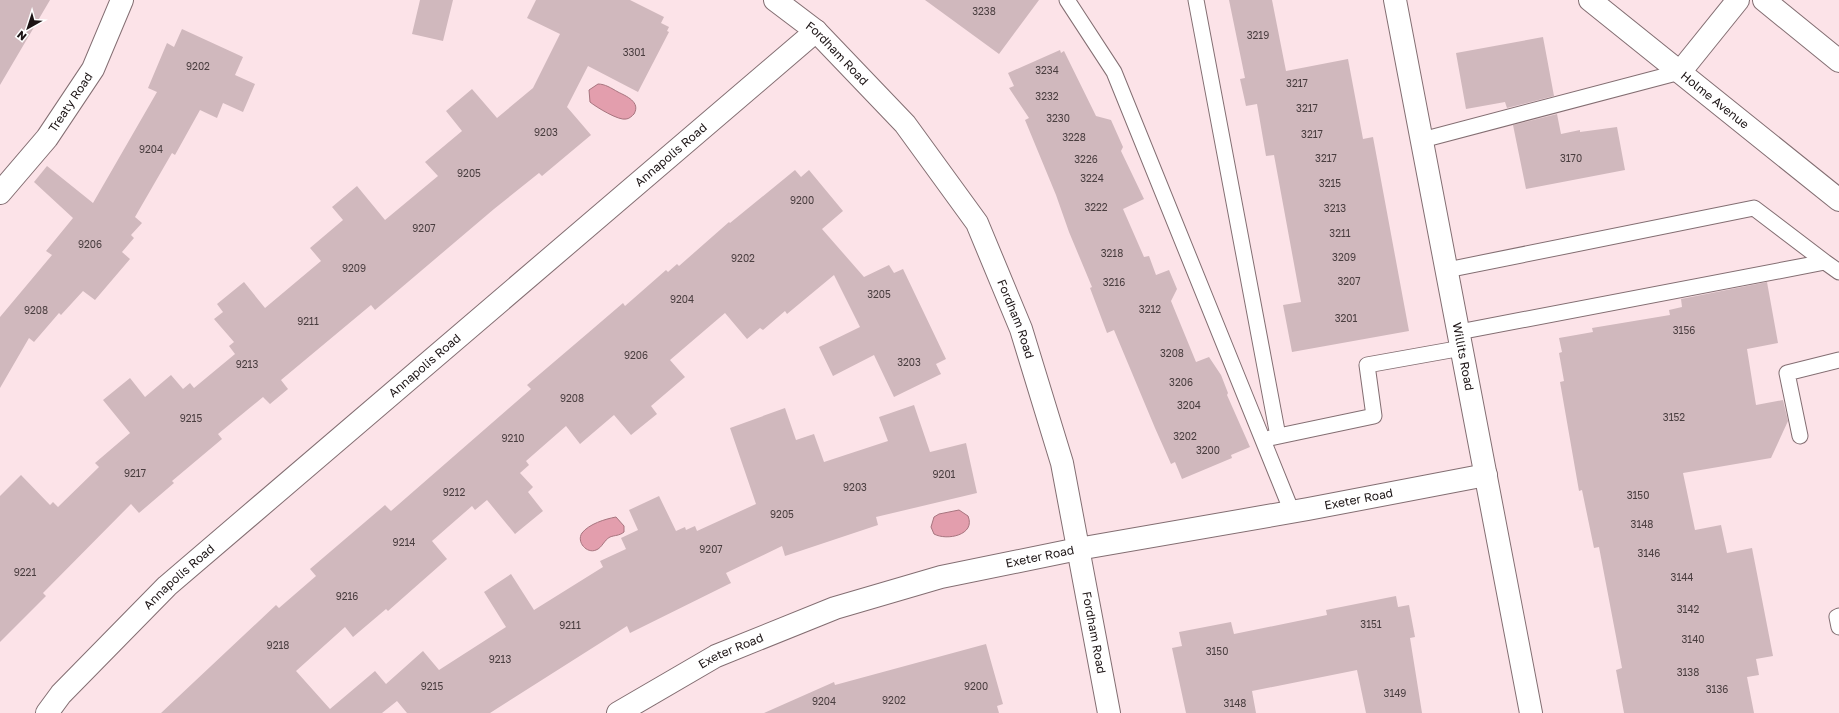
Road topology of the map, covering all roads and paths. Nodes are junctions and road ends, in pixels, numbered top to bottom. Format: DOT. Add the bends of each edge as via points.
graph roads {
  1 [pos="122,0"];
  2 [pos="775,0"];
  3 [pos="1068,0"];
  4 [pos="1196,0"];
  5 [pos="1395,0"];
  6 [pos="1590,0"];
  7 [pos="1738,0"];
  8 [pos="1764,0"];
  9 [pos="816,31"];
  10 [pos="1839,61"];
  11 [pos="1680,72"];
  12 [pos="1422,140"];
  13 [pos="0,193"];
  14 [pos="1839,200"];
  15 [pos="1825,262"];
  16 [pos="1447,270"];
  17 [pos="1839,272"];
  18 [pos="1460,340"];
  19 [pos="1839,360"];
  20 [pos="1278,436"];
  21 [pos="1800,436"];
  22 [pos="1263,440"];
  23 [pos="1486,475"];
  24 [pos="1292,512"];
  25 [pos="1078,549"];
  26 [pos="1839,616"];
  27 [pos="1839,627"];
  28 [pos="47,713"];
  29 [pos="618,713"];
  30 [pos="1109,713"];
  31 [pos="1531,713"];
  1 -- 13 [label="street, Treaty Road" via="93,69 47,138"];
  2 -- 9 [label="street, Fordham Road"];
  3 -- 22 [label="lane" via="1114,72"];
  4 -- 20 [label="lane"];
  5 -- 12 [label="street, Willits Road"];
  6 -- 11 [label="street, Holme Avenue"];
  7 -- 11 [label="street"];
  8 -- 10 [label="street"];
  9 -- 25 [label="street, Fordham Road" via="905,124 977,223 1022,329 1062,463"];
  9 -- 28 [label="street, Annapolis Road" via="167,586 61,694"];
  11 -- 12 [label="lane"];
  11 -- 14 [label="street, Holme Avenue"];
  12 -- 16 [label="street, Willits Road"];
  15 -- 16 [label="lane" via="1754,208"];
  15 -- 17 [label="lane"];
  15 -- 18 [label="lane"];
  16 -- 18 [label="street, Willits Road"];
  18 -- 20 [label="lane" via="1367,365 1374,416"];
  18 -- 23 [label="street, Willits Road"];
  19 -- 21 [label="lane" via="1786,373"];
  20 -- 22 [label="lane"];
  22 -- 24 [label="lane"];
  23 -- 24 [label="street, Exeter Road"];
  23 -- 31 [label="street, Willits Road"];
  24 -- 25 [label="street, Exeter Road"];
  25 -- 29 [label="street, Exeter Road" via="941,577 835,608 716,656"];
  25 -- 30 [label="street, Fordham Road"];
  26 -- 27 [label="lane"];
}
